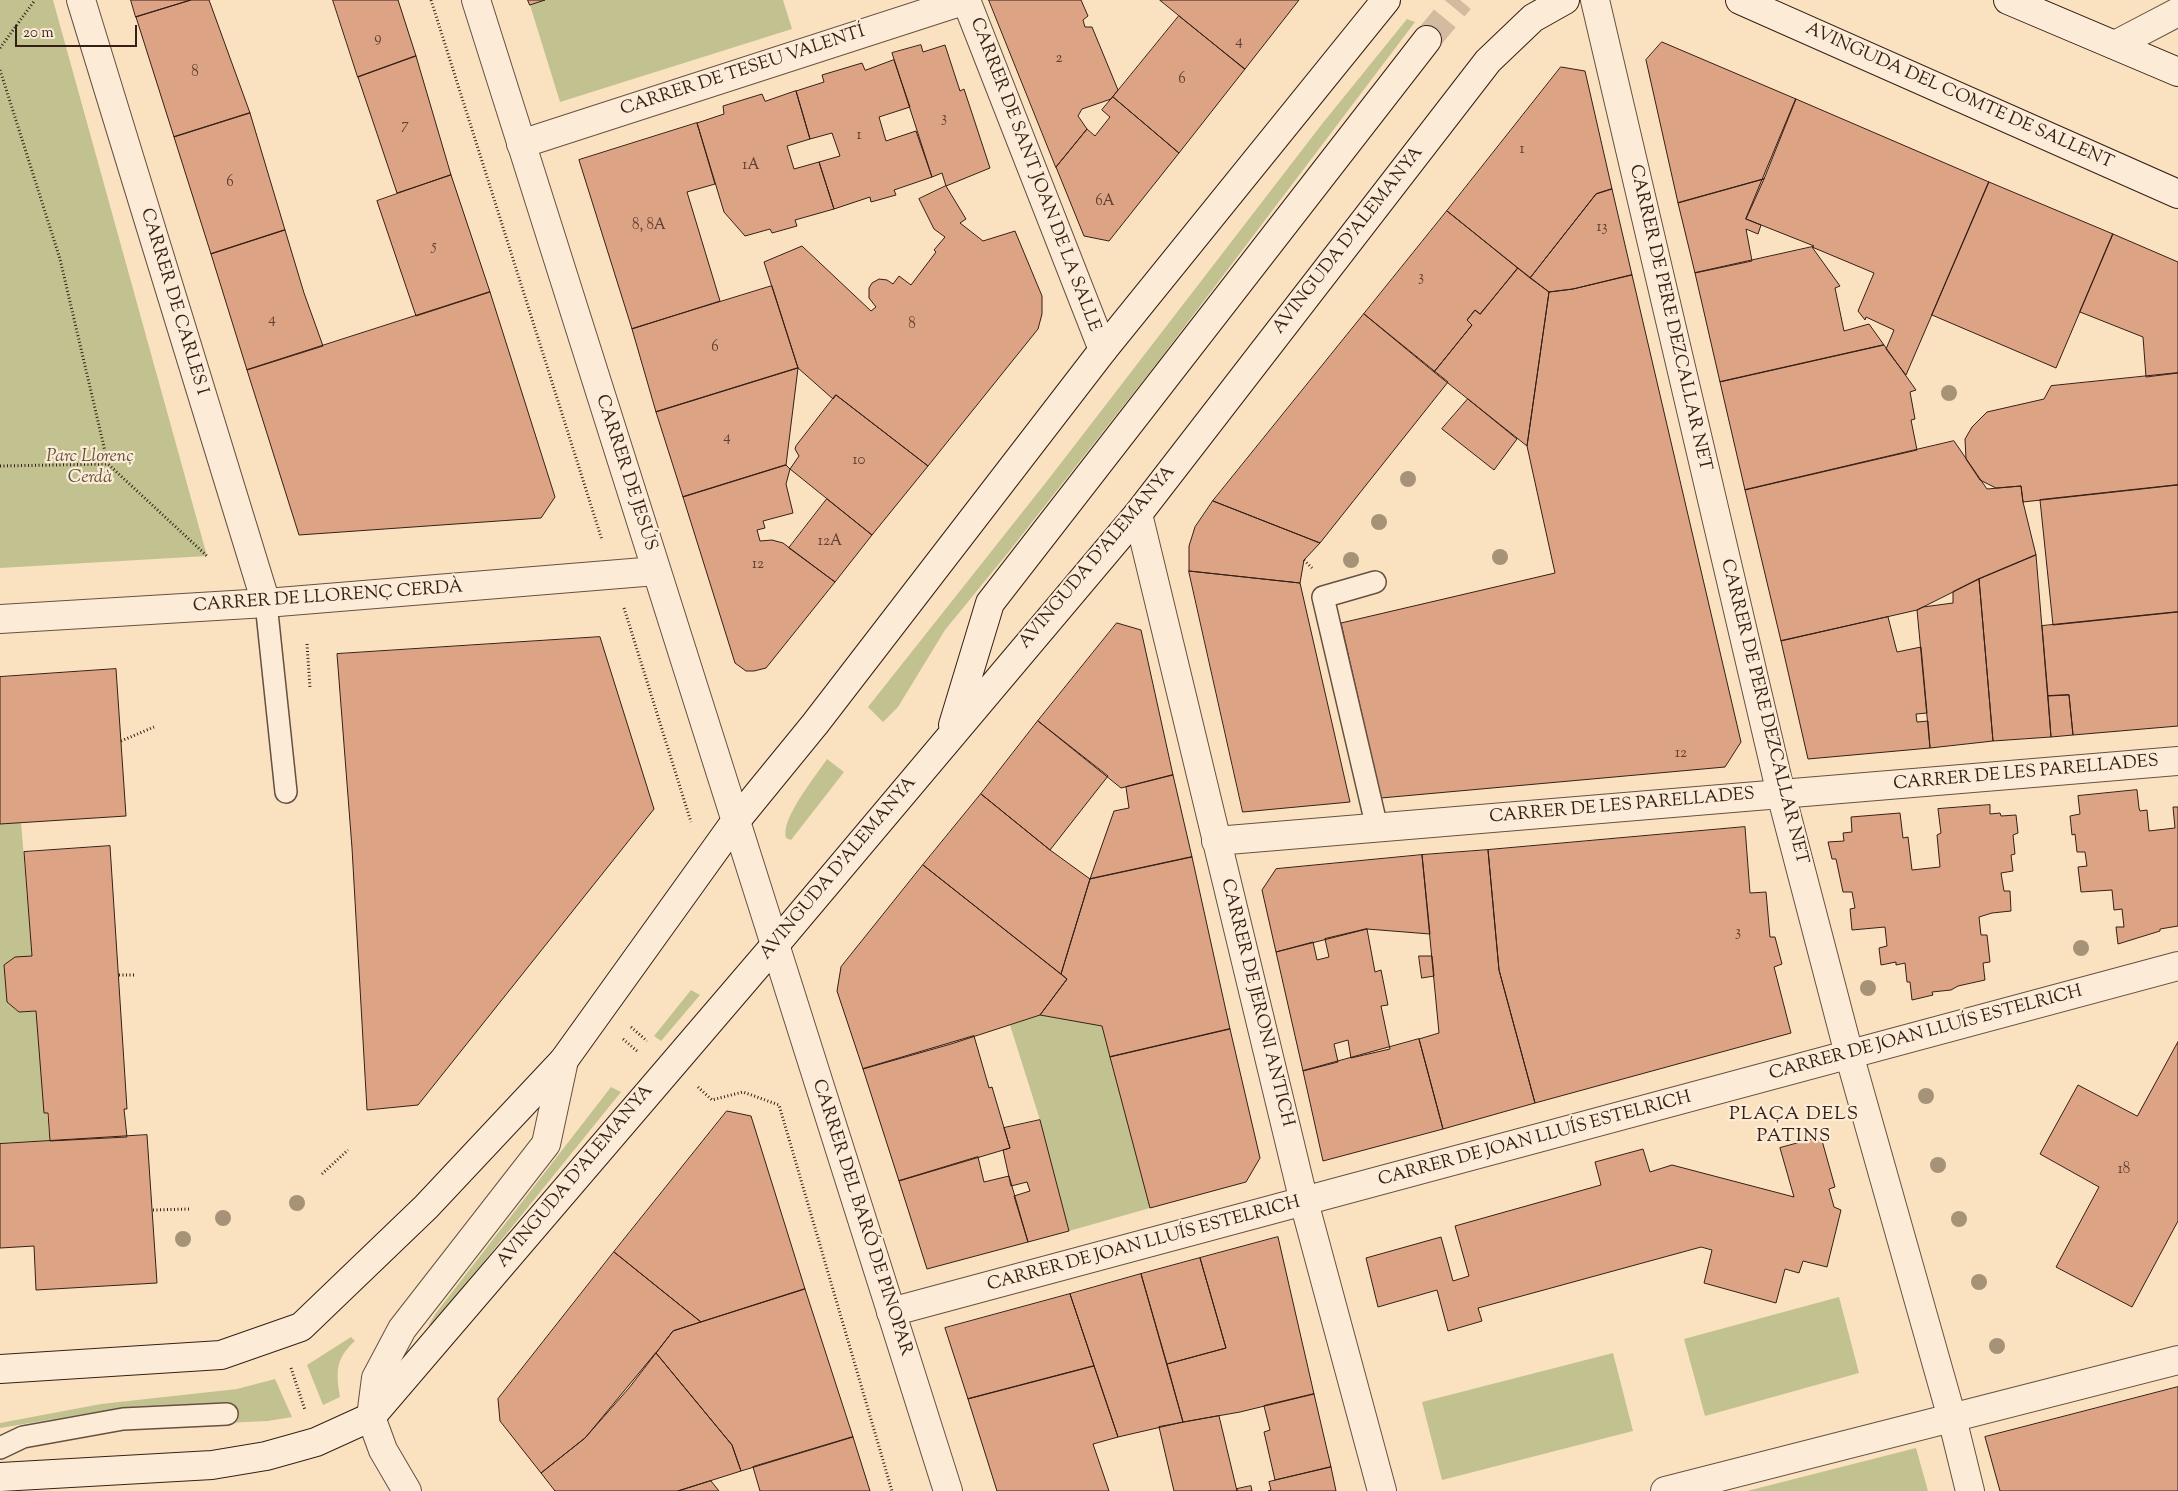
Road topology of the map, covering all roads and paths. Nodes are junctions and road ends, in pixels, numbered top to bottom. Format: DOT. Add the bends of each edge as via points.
graph roads {
  1 [pos="35,0"];
  2 [pos="81,0"];
  3 [pos="476,0"];
  4 [pos="966,0"];
  5 [pos="1386,0"];
  6 [pos="1565,0"];
  7 [pos="1595,0"];
  8 [pos="1740,0"];
  9 [pos="2008,0"];
  10 [pos="2178,12"];
  11 [pos="1427,40"];
  12 [pos="2115,45"];
  13 [pos="0,48"];
  14 [pos="0,70"];
  15 [pos="2178,72"];
  16 [pos="521,144"];
  17 [pos="2178,194"];
  18 [pos="1103,350"];
  19 [pos="108,464"];
  20 [pos="0,466"];
  21 [pos="1138,514"];
  22 [pos="207,556"];
  23 [pos="656,571"];
  24 [pos="1375,582"];
  25 [pos="266,603"];
  26 [pos="0,619"];
  27 [pos="154,727"];
  28 [pos="950,736"];
  29 [pos="121,741"];
  30 [pos="2178,761"];
  31 [pos="286,792"];
  32 [pos="1781,794"];
  33 [pos="735,822"];
  34 [pos="1377,828"];
  35 [pos="1216,842"];
  36 [pos="775,945"];
  37 [pos="2178,966"];
  38 [pos="119,976"];
  39 [pos="134,976"];
  40 [pos="597,1014"];
  41 [pos="1849,1054"];
  42 [pos="564,1060"];
  43 [pos="663,1076"];
  44 [pos="712,1100"];
  45 [pos="348,1150"];
  46 [pos="322,1174"];
  47 [pos="1304,1202"];
  48 [pos="190,1209"];
  49 [pos="153,1210"];
  50 [pos="891,1312"];
  51 [pos="279,1335"];
  52 [pos="2178,1360"];
  53 [pos="0,1369"];
  54 [pos="227,1414"];
  55 [pos="371,1417"];
  56 [pos="1952,1418"];
  57 [pos="316,1442"];
  58 [pos="0,1448"];
  59 [pos="0,1477"];
  60 [pos="407,1491"];
  61 [pos="892,1491"];
  62 [pos="948,1491"];
  63 [pos="1382,1491"];
  64 [pos="1665,1491"];
  65 [pos="1970,1491"];
  1 -- 13 [label="path"];
  2 -- 25 [label="street, CARRER DE CARLES I"];
  3 -- 16 [label="street, CARRER DE JESÚS"];
  4 -- 16 [label="street, CARRER DE TESEU VALENTÍ"];
  4 -- 18 [label="street, CARRER DE SANT JOAN DE LA SALLE"];
  5 -- 18 [label="street"];
  6 -- 21 [label="street, AVINGUDA D'ALEMANYA" via="1534,18 1488,61"];
  7 -- 32 [label="street, CARRER DE PERE DEZCALLAR NET"];
  8 -- 17 [label="street, AVINGUDA DEL COMTE DE SALLENT"];
  9 -- 12 [label="street"];
  10 -- 12 [label="street"];
  11 -- 28 [label="street" via="990,603"];
  12 -- 15 [label="street"];
  14 -- 19 [label="path" via="60,259"];
  16 -- 23 [label="street, CARRER DE JESÚS"];
  18 -- 33 [label="street" via="815,724"];
  19 -- 20 [label="path"];
  19 -- 22 [label="path"];
  21 -- 28 [label="street, AVINGUDA D'ALEMANYA"];
  21 -- 35 [label="street, CARRER DE JERONI ANTICH"];
  23 -- 25 [label="street, CARRER DE LLORENÇ CERDÀ"];
  23 -- 33 [label="street, CARRER DE JESÚS"];
  24 -- 34 [label="lane" via="1323,596"];
  25 -- 26 [label="street, CARRER DE LLORENÇ CERDÀ"];
  25 -- 31 [label="lane"];
  27 -- 29 [label="path"];
  28 -- 36 [label="street, AVINGUDA D'ALEMANYA"];
  30 -- 32 [label="street, CARRER DE LES PARELLADES"];
  32 -- 34 [label="street, CARRER DE LES PARELLADES"];
  32 -- 41 [label="street, CARRER DE PERE DEZCALLAR NET"];
  33 -- 36 [label="street, CARRER DE JESÚS"];
  33 -- 40 [label="street"];
  34 -- 35 [label="street, CARRER DE LES PARELLADES"];
  35 -- 47 [label="street, CARRER DE JERONI ANTICH"];
  36 -- 43 [label="street, AVINGUDA D'ALEMANYA"];
  36 -- 50 [label="street, CARRER DEL BARÓ DE PINOPAR"];
  37 -- 41 [label="street, CARRER DE JOAN LLUÍS ESTELRICH"];
  38 -- 39 [label="path"];
  40 -- 42 [label="street"];
  40 -- 43 [label="path"];
  41 -- 47 [label="street, CARRER DE JOAN LLUÍS ESTELRICH"];
  41 -- 56 [label="street, CARRER DE PERE DEZCALLAR NET"];
  42 -- 51 [label="street" via="426,1208 300,1326"];
  42 -- 55 [label="street" via="546,1144 402,1328 376,1378"];
  43 -- 55 [label="street, AVINGUDA D'ALEMANYA"];
  44 -- 61 [label="path" via="743,1092 778,1105"];
  45 -- 46 [label="path"];
  47 -- 50 [label="street, CARRER DE JOAN LLUÍS ESTELRICH"];
  47 -- 63 [label="street, CARRER DE JERONI ANTICH"];
  48 -- 49 [label="path"];
  50 -- 62 [label="street, CARRER DEL BARÓ DE PINOPAR"];
  51 -- 53 [label="street" via="221,1355"];
  51 -- 57 [label="path"];
  52 -- 56 [label="street"];
  54 -- 58 [label="lane" via="123,1419 23,1437"];
  55 -- 57 [label="street"];
  55 -- 60 [label="street" via="383,1450"];
  56 -- 64 [label="street"];
  56 -- 65 [label="street, CARRER DE PERE DEZCALLAR NET"];
  57 -- 59 [label="street" via="266,1456 212,1465"];
}
